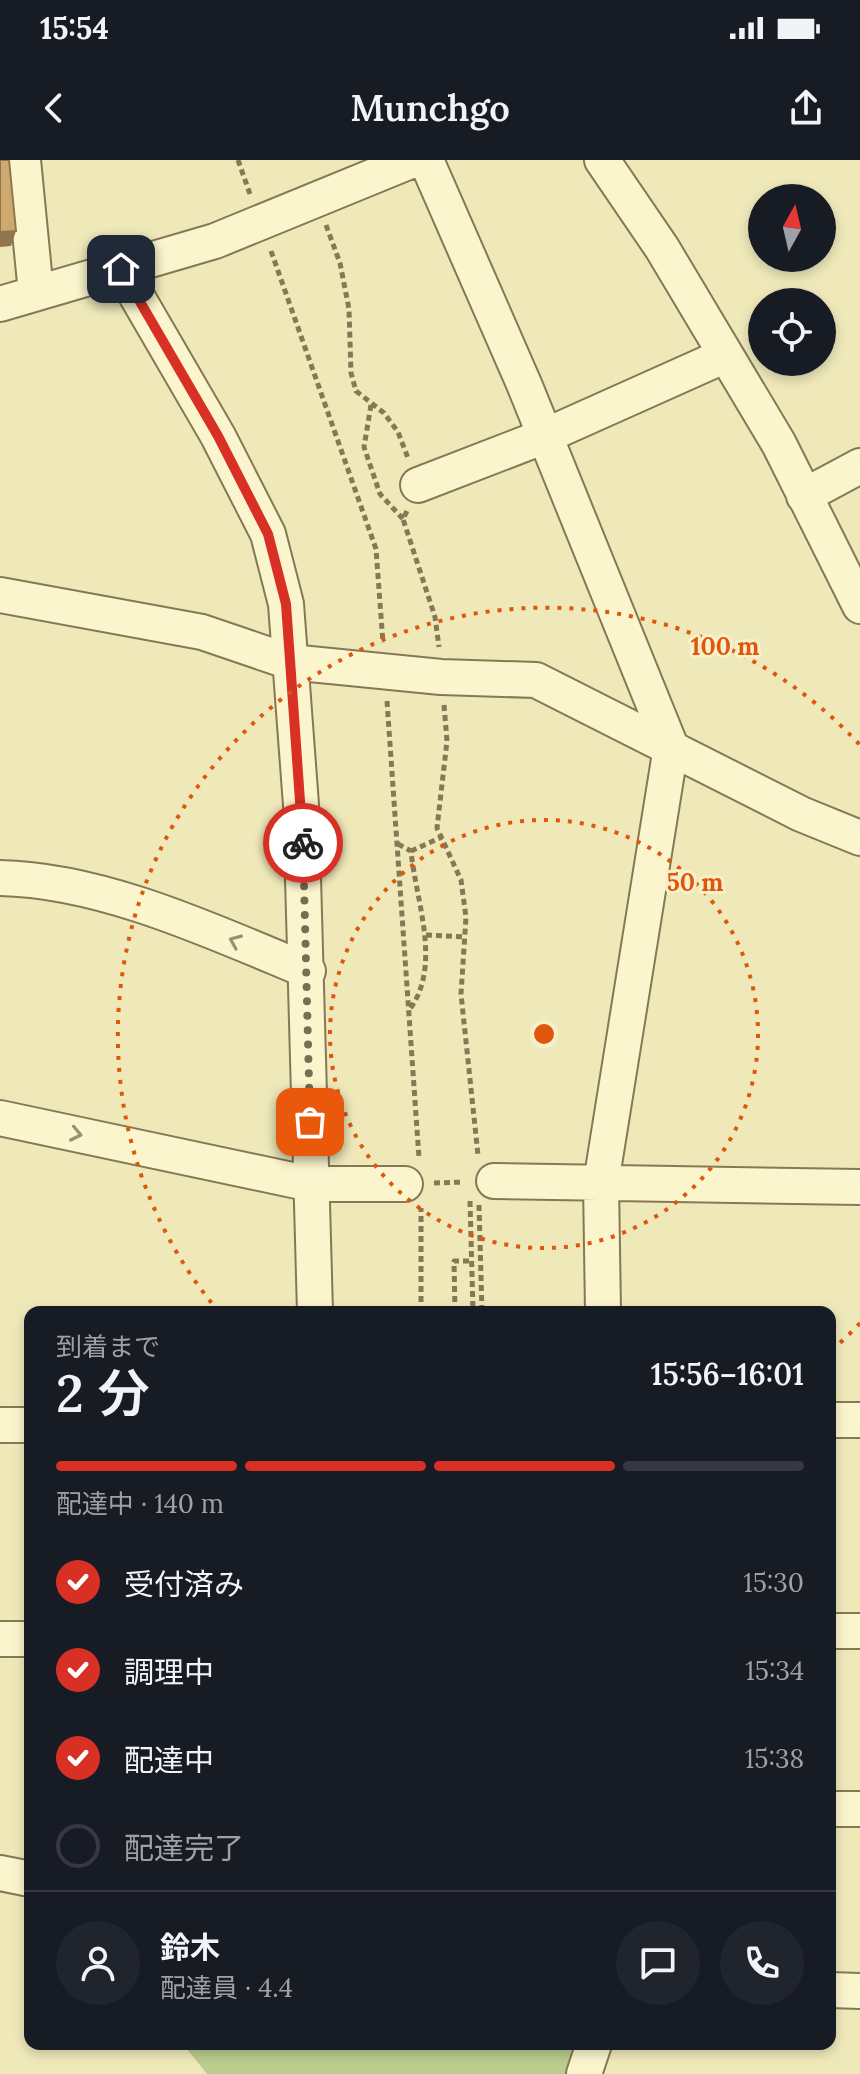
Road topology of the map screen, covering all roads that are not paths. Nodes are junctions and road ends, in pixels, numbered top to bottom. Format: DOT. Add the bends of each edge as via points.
graph roads {
  1 [pos="23,160"];
  2 [pos="413,160"];
  3 [pos="426,160"];
  4 [pos="602,160"];
  5 [pos="121,269"];
  6 [pos="36,293"];
  7 [pos="0,304"];
  8 [pos="726,355"];
  9 [pos="545,436"];
  10 [pos="860,466"];
  11 [pos="418,485"];
  12 [pos="804,496"];
  13 [pos="0,595"];
  14 [pos="860,606"];
  15 [pos="290,662"];
  16 [pos="671,747"];
  17 [pos="860,838"];
  18 [pos="0,878"];
  19 [pos="308,971"];
  20 [pos="0,1118"];
  21 [pos="601,1183"];
  22 [pos="311,1184"];
  23 [pos="413,1184"];
  24 [pos="481,1187"];
  25 [pos="860,1187"];
  26 [pos="315,1306"];
  27 [pos="603,1306"];
  28 [pos="836,1420"];
  29 [pos="860,1420"];
  30 [pos="0,1425"];
  31 [pos="24,1425"];
  32 [pos="836,1631"];
  33 [pos="860,1631"];
  34 [pos="0,1639"];
  35 [pos="24,1639"];
  36 [pos="836,1809"];
  37 [pos="860,1809"];
  38 [pos="0,1873"];
  39 [pos="24,1878"];
  40 [pos="836,1990"];
  41 [pos="860,1991"];
  42 [pos="592,2050"];
  43 [pos="584,2074"];
  1 -- 6 [label="street"];
  2 -- 5 [label="street" via="215,241"];
  3 -- 9 [label="street"];
  4 -- 8 [label="street"];
  5 -- 6 [label="street"];
  5 -- 15 [label="street" via="268,534 286,604"];
  6 -- 7 [label="street"];
  8 -- 9 [label="street"];
  8 -- 12 [label="street"];
  9 -- 11 [label="street"];
  9 -- 16 [label="street"];
  10 -- 12 [label="street"];
  12 -- 14 [label="street"];
  13 -- 15 [label="street" via="202,632"];
  15 -- 16 [label="street" via="536,680"];
  15 -- 19 [label="street"];
  16 -- 17 [label="street"];
  16 -- 21 [label="street"];
  19 -- 18 [label="street, one-way" via="174,916 36,879"];
  19 -- 22 [label="street"];
  20 -- 22 [label="street, one-way"];
  21 -- 24 [label="street"];
  21 -- 25 [label="street"];
  21 -- 27 [label="street"];
  22 -- 23 [label="street"];
  22 -- 26 [label="street"];
  28 -- 29 [label="street"];
  30 -- 31 [label="street"];
  32 -- 33 [label="street"];
  34 -- 35 [label="street"];
  36 -- 37 [label="street"];
  38 -- 39 [label="street"];
  40 -- 41 [label="street"];
  42 -- 43 [label="street"];
}
